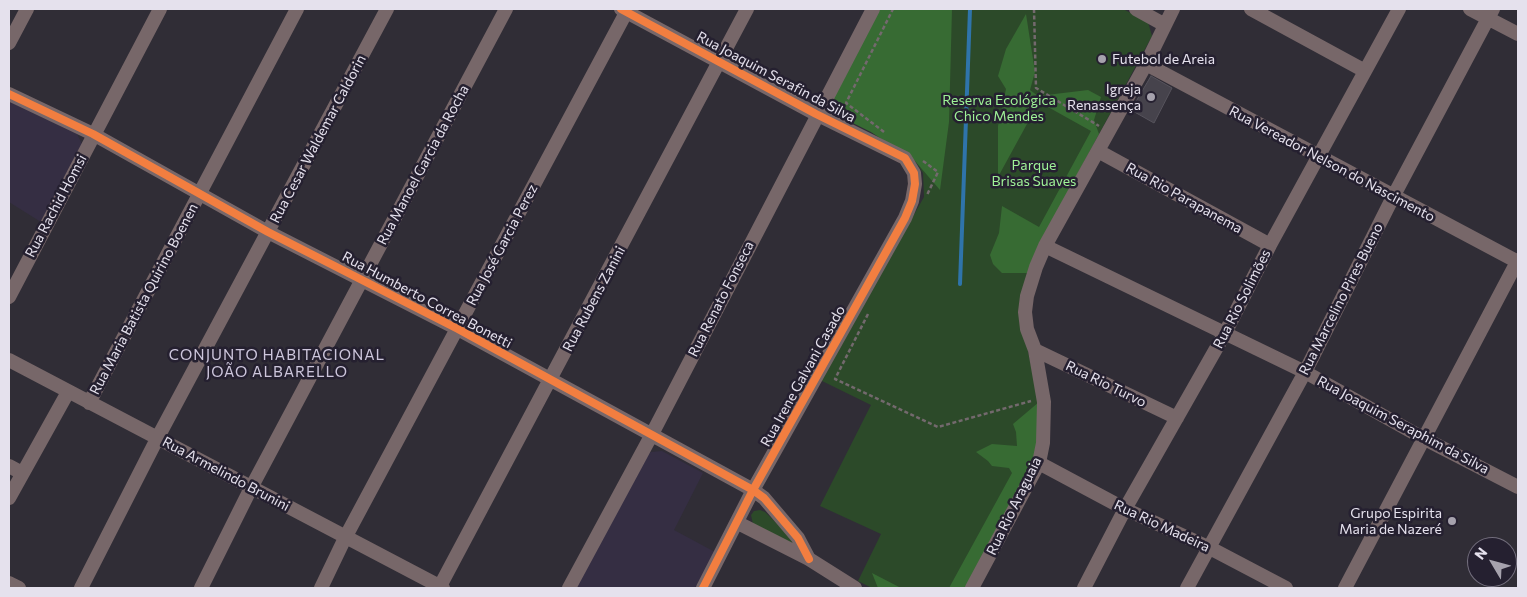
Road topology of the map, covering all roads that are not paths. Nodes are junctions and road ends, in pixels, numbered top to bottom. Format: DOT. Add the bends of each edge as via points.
graph roads {
  1 [pos="27,9"];
  2 [pos="160,9"];
  3 [pos="297,9"];
  4 [pos="388,9"];
  5 [pos="506,9"];
  6 [pos="747,9"];
  7 [pos="873,9"];
  8 [pos="1136,9"];
  9 [pos="1174,9"];
  10 [pos="1251,9"];
  11 [pos="1399,9"];
  12 [pos="1470,9"];
  13 [pos="625,10"];
  14 [pos="1491,13"];
  15 [pos="1165,25"];
  16 [pos="1518,34"];
  17 [pos="9,43"];
  18 [pos="719,62"];
  19 [pos="1146,64"];
  20 [pos="1365,71"];
  21 [pos="9,94"];
  22 [pos="816,114"];
  23 [pos="93,134"];
  24 [pos="1098,151"];
  25 [pos="1318,157"];
  26 [pos="914,172"];
  27 [pos="199,193"];
  28 [pos="1393,197"];
  29 [pos="268,232"];
  30 [pos="1270,245"];
  31 [pos="1045,246"];
  32 [pos="1518,261"];
  33 [pos="362,280"];
  34 [pos="9,297"];
  35 [pos="458,329"];
  36 [pos="1225,333"];
  37 [pos="1035,350"];
  38 [pos="9,360"];
  39 [pos="1305,372"];
  40 [pos="551,380"];
  41 [pos="68,392"];
  42 [pos="89,403"];
  43 [pos="1177,418"];
  44 [pos="651,436"];
  45 [pos="158,437"];
  46 [pos="1423,438"];
  47 [pos="1039,463"];
  48 [pos="9,466"];
  49 [pos="22,473"];
  50 [pos="1518,487"];
  51 [pos="251,488"];
  52 [pos="754,490"];
  53 [pos="9,498"];
  54 [pos="1124,509"];
  55 [pos="738,523"];
  56 [pos="346,538"];
  57 [pos="1208,547"];
  58 [pos="809,560"];
  59 [pos="9,583"];
  60 [pos="19,588"];
  61 [pos="81,588"];
  62 [pos="201,588"];
  63 [pos="321,588"];
  64 [pos="441,588"];
  65 [pos="569,588"];
  66 [pos="702,588"];
  67 [pos="855,588"];
  68 [pos="972,588"];
  69 [pos="1084,588"];
  70 [pos="1187,588"];
  71 [pos="1286,588"];
  72 [pos="1345,588"];
  1 -- 17 [label="street"];
  2 -- 23 [label="street, Rua Rachid Homsi"];
  3 -- 27 [label="street, Rua Maria Batista Quirino Boenen"];
  4 -- 29 [label="street, Rua Cesar Waldemar Caldorin"];
  5 -- 33 [label="street, Rua Manoel Garcia da Rocha"];
  6 -- 18 [label="street, Rua Rubens Zanini"];
  7 -- 22 [label="street, Rua Renato Fonseca"];
  8 -- 15 [label="street"];
  9 -- 15 [label="street, Rua Rio Araguaia"];
  10 -- 20 [label="street"];
  11 -- 20 [label="street, Rua Rio Solimões"];
  12 -- 14 [label="street"];
  13 -- 18 [label="street, Rua Joaquim Serafin da Silva"];
  13 -- 35 [label="street, Rua José Garcia Perez"];
  14 -- 16 [label="street"];
  14 -- 28 [label="street, Rua Marcelino Pires Bueno"];
  15 -- 19 [label="street, Rua Rio Araguaia"];
  18 -- 22 [label="street, Rua Joaquim Serafin da Silva"];
  18 -- 40 [label="street, Rua Rubens Zanini"];
  19 -- 24 [label="street, Rua Rio Araguaia"];
  19 -- 25 [label="street, Rua Vereador Nelson do Nascimento"];
  20 -- 25 [label="street, Rua Rio Solimões"];
  21 -- 23 [label="street, Rua Humberto Correa Bonetti"];
  22 -- 26 [label="street, Rua Joaquim Serafin da Silva" via="905,158"];
  22 -- 44 [label="street, Rua Renato Fonseca"];
  23 -- 27 [label="street, Rua Humberto Correa Bonetti"];
  23 -- 34 [label="street, Rua Rachid Homsi"];
  24 -- 30 [label="street, Rua Rio Parapanema"];
  24 -- 31 [label="street, Rua Rio Araguaia"];
  25 -- 28 [label="street, Rua Vereador Nelson do Nascimento"];
  25 -- 30 [label="street, Rua Rio Solimões"];
  26 -- 52 [label="street, Rua Irene Galvani Casado" via="912,202 905,218"];
  27 -- 29 [label="street, Rua Humberto Correa Bonetti"];
  27 -- 42 [label="street, Rua Maria Batista Quirino Boenen"];
  28 -- 32 [label="street, Rua Vereador Nelson do Nascimento"];
  28 -- 39 [label="street, Rua Marcelino Pires Bueno"];
  29 -- 33 [label="street, Rua Humberto Correa Bonetti"];
  29 -- 45 [label="street, Rua Cesar Waldemar Caldorin"];
  30 -- 36 [label="street, Rua Rio Solimões"];
  31 -- 36 [label="street, Rua Joaquim Seraphim da Silva"];
  31 -- 37 [label="street, Rua Rio Araguaia" via="1027,296 1025,312"];
  32 -- 46 [label="street"];
  33 -- 35 [label="street, Rua Humberto Correa Bonetti"];
  33 -- 51 [label="street, Rua Manoel Garcia da Rocha"];
  35 -- 40 [label="street, Rua Humberto Correa Bonetti"];
  35 -- 56 [label="street, Rua José Garcia Perez"];
  36 -- 39 [label="street, Rua Joaquim Seraphim da Silva"];
  36 -- 43 [label="street, Rua Rio Solimões"];
  37 -- 43 [label="street, Rua Rio Turvo"];
  37 -- 47 [label="street, Rua Rio Araguaia" via="1044,402"];
  38 -- 41 [label="street, Rua Armelindo Brunini"];
  39 -- 46 [label="street, Rua Joaquim Seraphim da Silva"];
  39 -- 57 [label="street, Rua Marcelino Pires Bueno"];
  40 -- 44 [label="street, Rua Humberto Correa Bonetti"];
  40 -- 64 [label="street, Rua Rubens Zanini"];
  41 -- 42 [label="street, Rua Armelindo Brunini"];
  41 -- 49 [label="street"];
  42 -- 45 [label="street, Rua Armelindo Brunini"];
  43 -- 54 [label="street, Rua Rio Solimões"];
  44 -- 52 [label="street, Rua Humberto Correa Bonetti"];
  44 -- 65 [label="street, Rua Renato Fonseca"];
  45 -- 51 [label="street, Rua Armelindo Brunini"];
  45 -- 61 [label="street, Rua Cesar Waldemar Caldorin"];
  46 -- 50 [label="street, Rua Joaquim Seraphim da Silva"];
  46 -- 72 [label="street"];
  47 -- 54 [label="street, Rua Rio Madeira"];
  47 -- 68 [label="street, Rua Rio Araguaia"];
  48 -- 49 [label="street"];
  49 -- 53 [label="street"];
  51 -- 56 [label="street, Rua Armelindo Brunini"];
  51 -- 62 [label="street, Rua Manoel Garcia da Rocha"];
  52 -- 55 [label="street, Rua Irene Galvani Casado"];
  52 -- 58 [label="street, Rua Humberto Correa Bonetti" via="798,538"];
  54 -- 57 [label="street, Rua Rio Madeira"];
  54 -- 69 [label="street, Rua Rio Solimões"];
  55 -- 58 [label="street"];
  55 -- 66 [label="street, Rua Irene Galvani Casado"];
  56 -- 63 [label="street, Rua José Garcia Perez"];
  56 -- 64 [label="street, Rua Armelindo Brunini"];
  57 -- 70 [label="street, Rua Marcelino Pires Bueno"];
  57 -- 71 [label="street, Rua Rio Madeira"];
  58 -- 67 [label="street"];
  59 -- 60 [label="street"];
}
